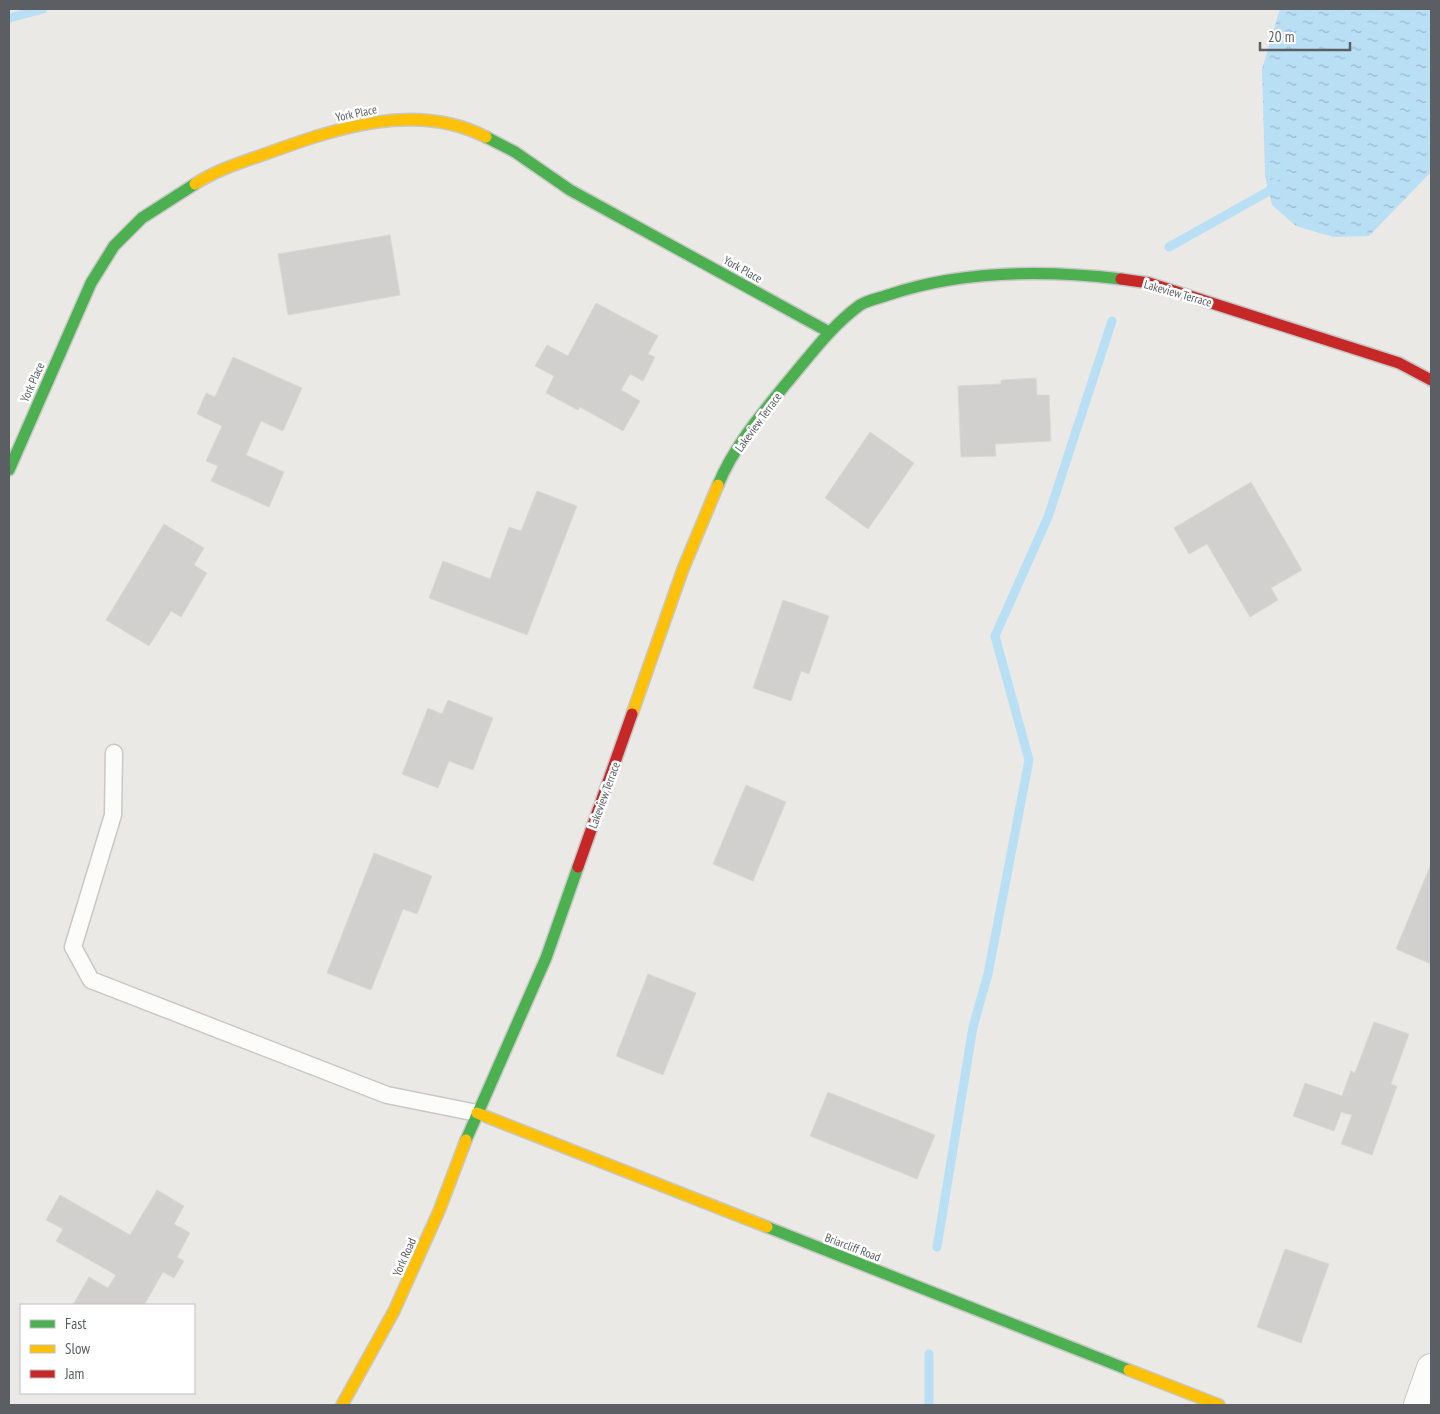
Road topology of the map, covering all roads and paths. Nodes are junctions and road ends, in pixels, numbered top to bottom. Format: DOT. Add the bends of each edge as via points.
graph roads {
  1 [pos="829,332"];
  2 [pos="1431,380"];
  3 [pos="9,470"];
  4 [pos="114,753"];
  5 [pos="477,1113"];
  6 [pos="1431,1368"];
  7 [pos="342,1405"];
  8 [pos="1219,1405"];
  9 [pos="1418,1405"];
  1 -- 2 [label="street, Lakeview Terrace" via="862,304 915,286 989,276 1076,274 1149,283 1399,363"];
  1 -- 3 [label="street, York Place" via="570,190 514,152 472,130 417,119 378,121 310,138 212,173 142,218 114,246 91,282"];
  1 -- 5 [label="street, Lakeview Terrace" via="763,412 720,480 683,570 546,958"];
  4 -- 5 [label="lane" via="113,815 73,947 91,980 387,1095"];
  5 -- 7 [label="street, York Road" via="439,1211 394,1311"];
  5 -- 8 [label="street, Briarcliff Road"];
  6 -- 9 [label="street"];
}
